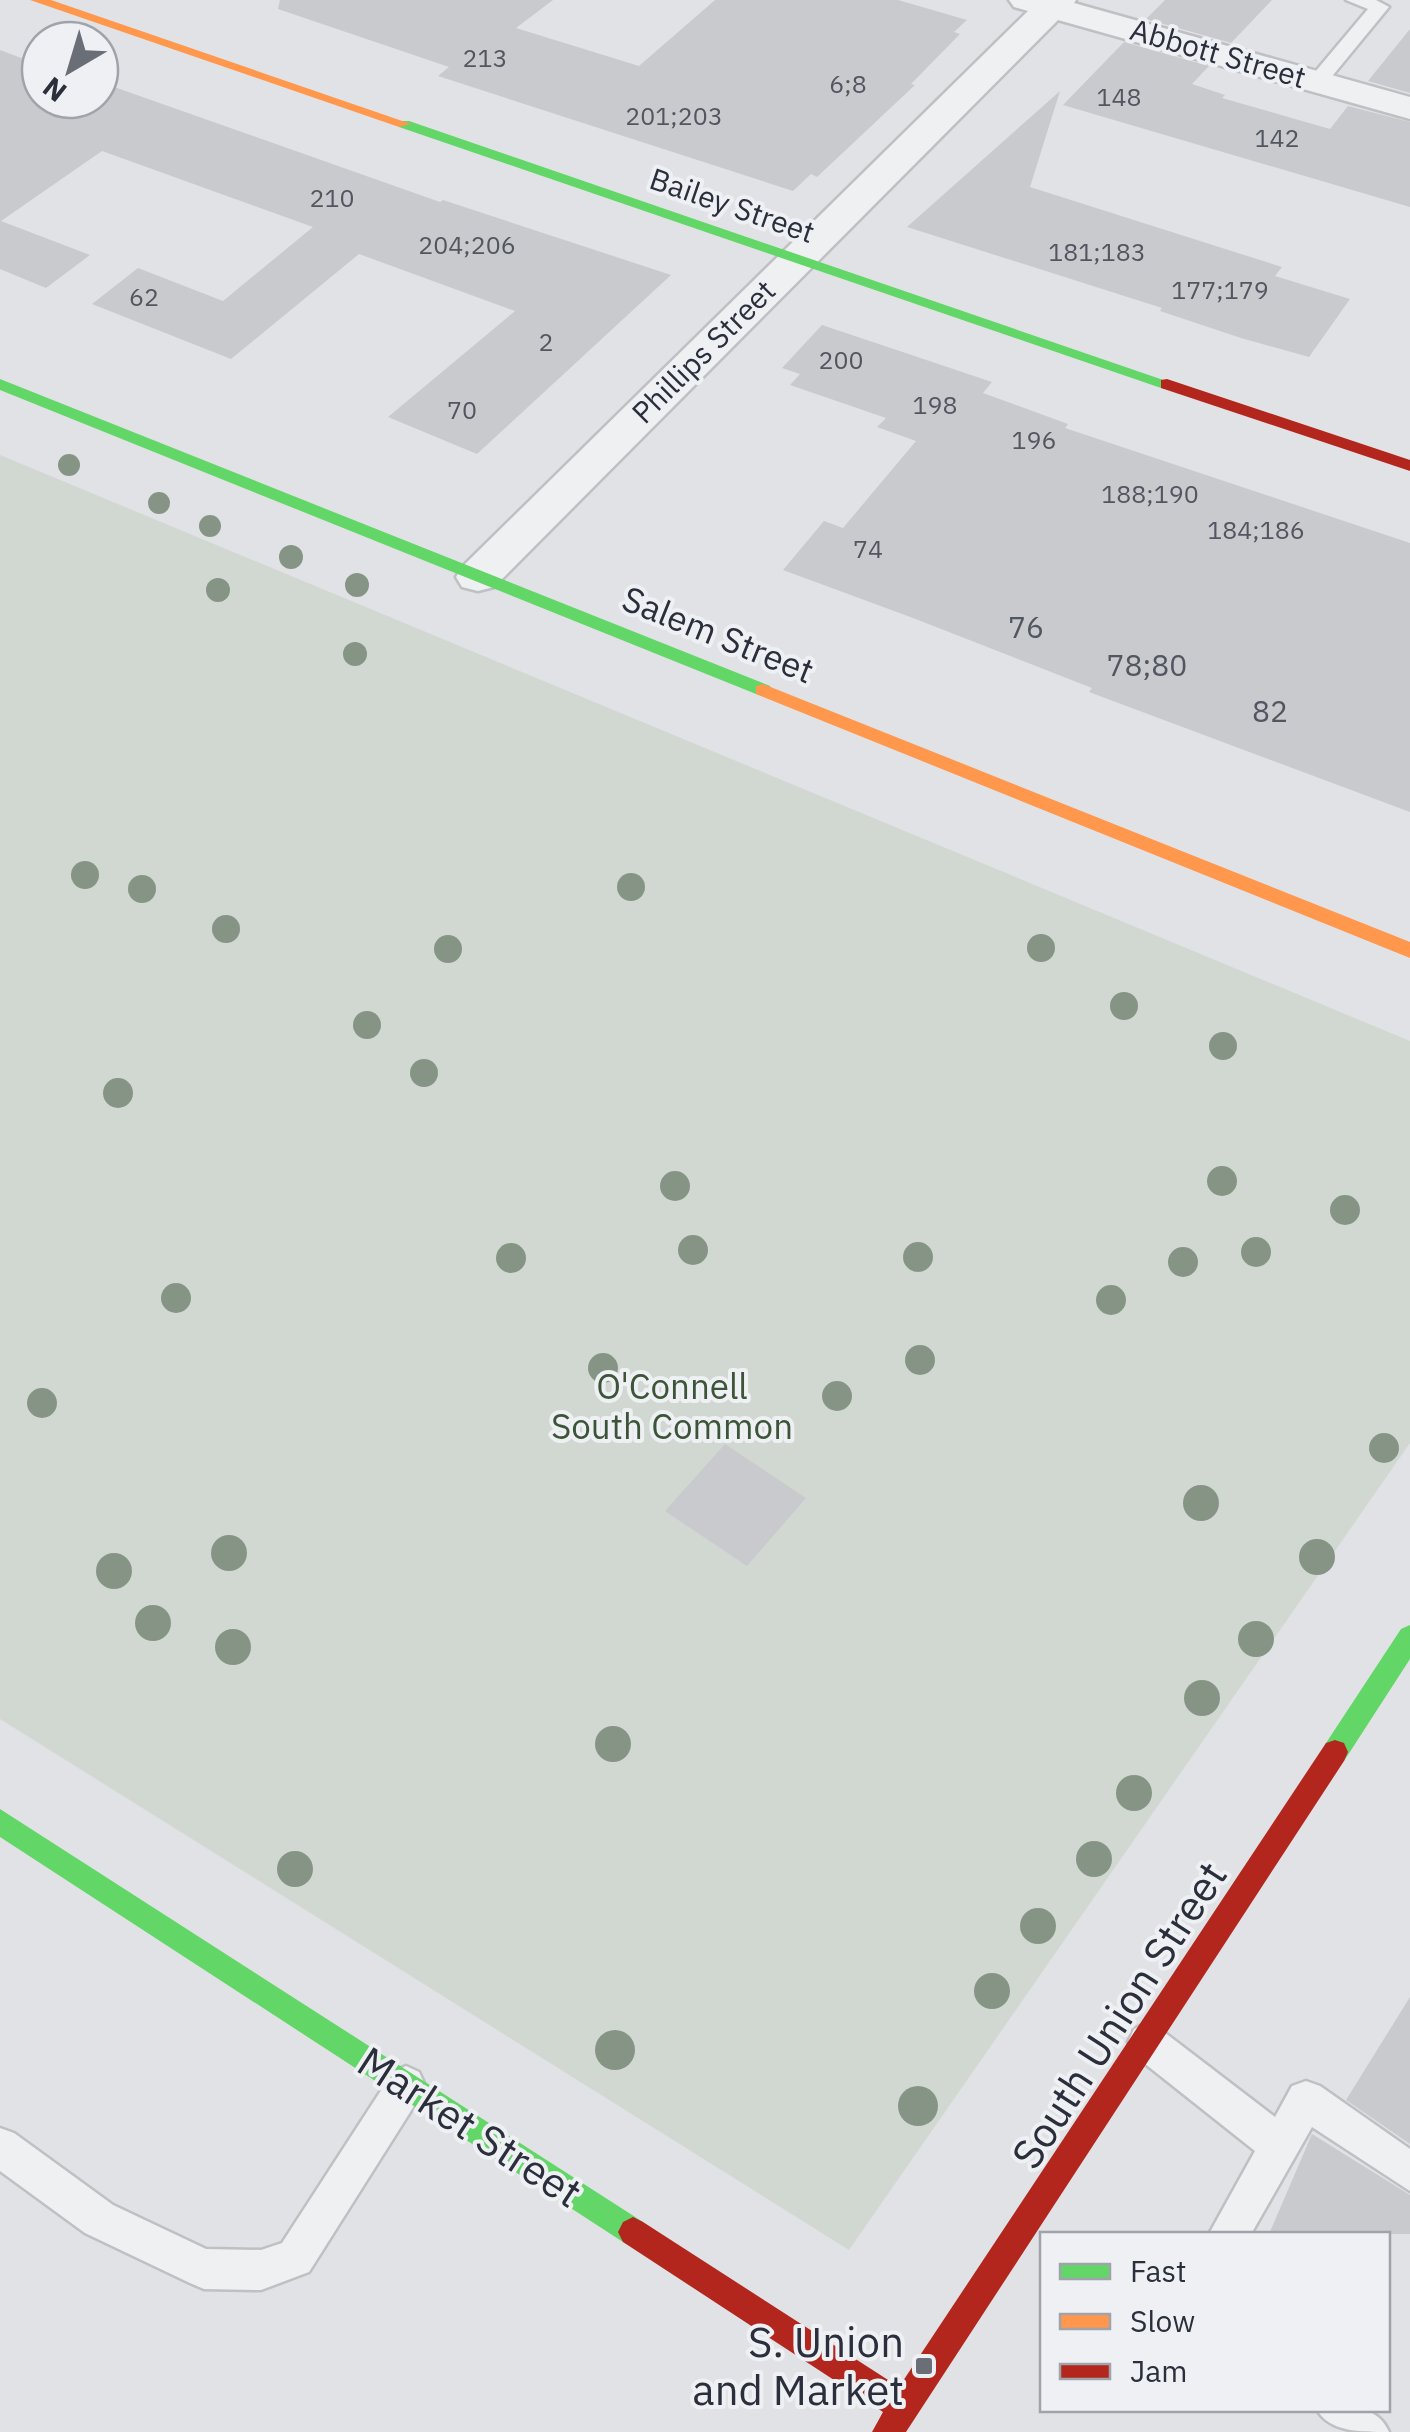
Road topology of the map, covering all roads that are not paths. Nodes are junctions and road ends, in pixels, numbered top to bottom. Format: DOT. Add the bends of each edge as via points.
graph roads {
  1 [pos="37,0"];
  2 [pos="1355,0"];
  3 [pos="1045,2"];
  4 [pos="1318,82"];
  5 [pos="1410,108"];
  6 [pos="796,260"];
  7 [pos="0,384"];
  8 [pos="1410,466"];
  9 [pos="478,578"];
  10 [pos="1410,950"];
  11 [pos="1410,1638"];
  12 [pos="0,1822"];
  13 [pos="1147,2042"];
  14 [pos="406,2085"];
  15 [pos="1278,2144"];
  16 [pos="0,2146"];
  17 [pos="1410,2172"];
  18 [pos="1230,2232"];
  19 [pos="1341,2412"];
  20 [pos="911,2424"];
  21 [pos="1368,2432"];
  1 -- 6 [label="street, Bailey Street"];
  2 -- 4 [label="lane" via="1380,7"];
  3 -- 4 [label="street, Abbott Street"];
  3 -- 6 [label="street, Phillips Street"];
  4 -- 5 [label="street, Abbott Street"];
  6 -- 8 [label="street, Bailey Street"];
  6 -- 9 [label="street, Phillips Street"];
  7 -- 9 [label="street, Salem Street"];
  9 -- 10 [label="street, Salem Street"];
  11 -- 13 [label="street, South Union Street"];
  12 -- 14 [label="street, Market Street"];
  13 -- 15 [label="lane"];
  13 -- 20 [label="street, South Union Street"];
  14 -- 16 [label="lane" via="294,2258 261,2270 204,2269 100,2219"];
  14 -- 20 [label="street, Market Street"];
  15 -- 17 [label="lane" via="1306,2100"];
  15 -- 18 [label="lane"];
  19 -- 21 [label="lane"];
}
